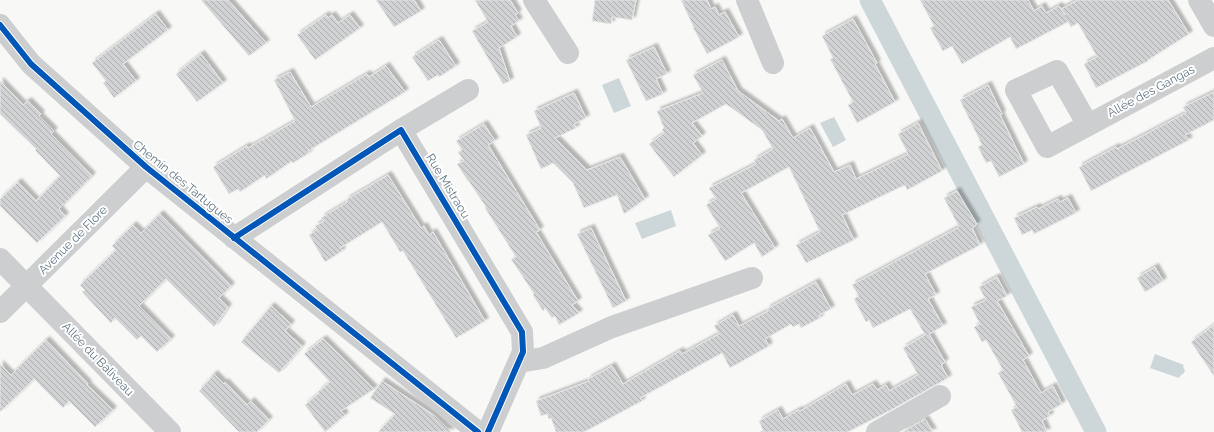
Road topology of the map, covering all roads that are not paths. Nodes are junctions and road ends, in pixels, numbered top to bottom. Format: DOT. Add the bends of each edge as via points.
graph roads {
  1 [pos="534,0"];
  2 [pos="747,0"];
  3 [pos="1199,0"];
  4 [pos="0,25"];
  5 [pos="1214,26"];
  6 [pos="568,54"];
  7 [pos="1214,58"];
  8 [pos="773,63"];
  9 [pos="468,90"];
  10 [pos="1088,125"];
  11 [pos="402,130"];
  12 [pos="146,167"];
  13 [pos="234,238"];
  14 [pos="0,259"];
  15 [pos="752,278"];
  16 [pos="27,286"];
  17 [pos="0,312"];
  18 [pos="519,362"];
  19 [pos="940,396"];
  20 [pos="170,432"];
  21 [pos="478,432"];
  22 [pos="488,432"];
  23 [pos="877,432"];
  1 -- 6 [label="street"];
  2 -- 8 [label="street"];
  3 -- 5 [label="street"];
  4 -- 12 [label="street, Chemin des Tartugues" via="31,64"];
  7 -- 10 [label="street, Allée des Gangas"];
  9 -- 11 [label="street"];
  11 -- 13 [label="street"];
  11 -- 18 [label="street, Rue Mistraou" via="522,332 523,352"];
  12 -- 13 [label="street, Chemin des Tartugues"];
  12 -- 16 [label="street, Avenue de Flore"];
  13 -- 21 [label="street, Chemin des Tartugues"];
  14 -- 16 [label="street, Allée du Baliveau"];
  15 -- 18 [label="street" via="612,327 543,358"];
  16 -- 17 [label="street, Avenue de Flore"];
  16 -- 20 [label="street, Allée du Baliveau"];
  18 -- 22 [label="street, Rue Mistraou"];
  19 -- 23 [label="street"];
}
